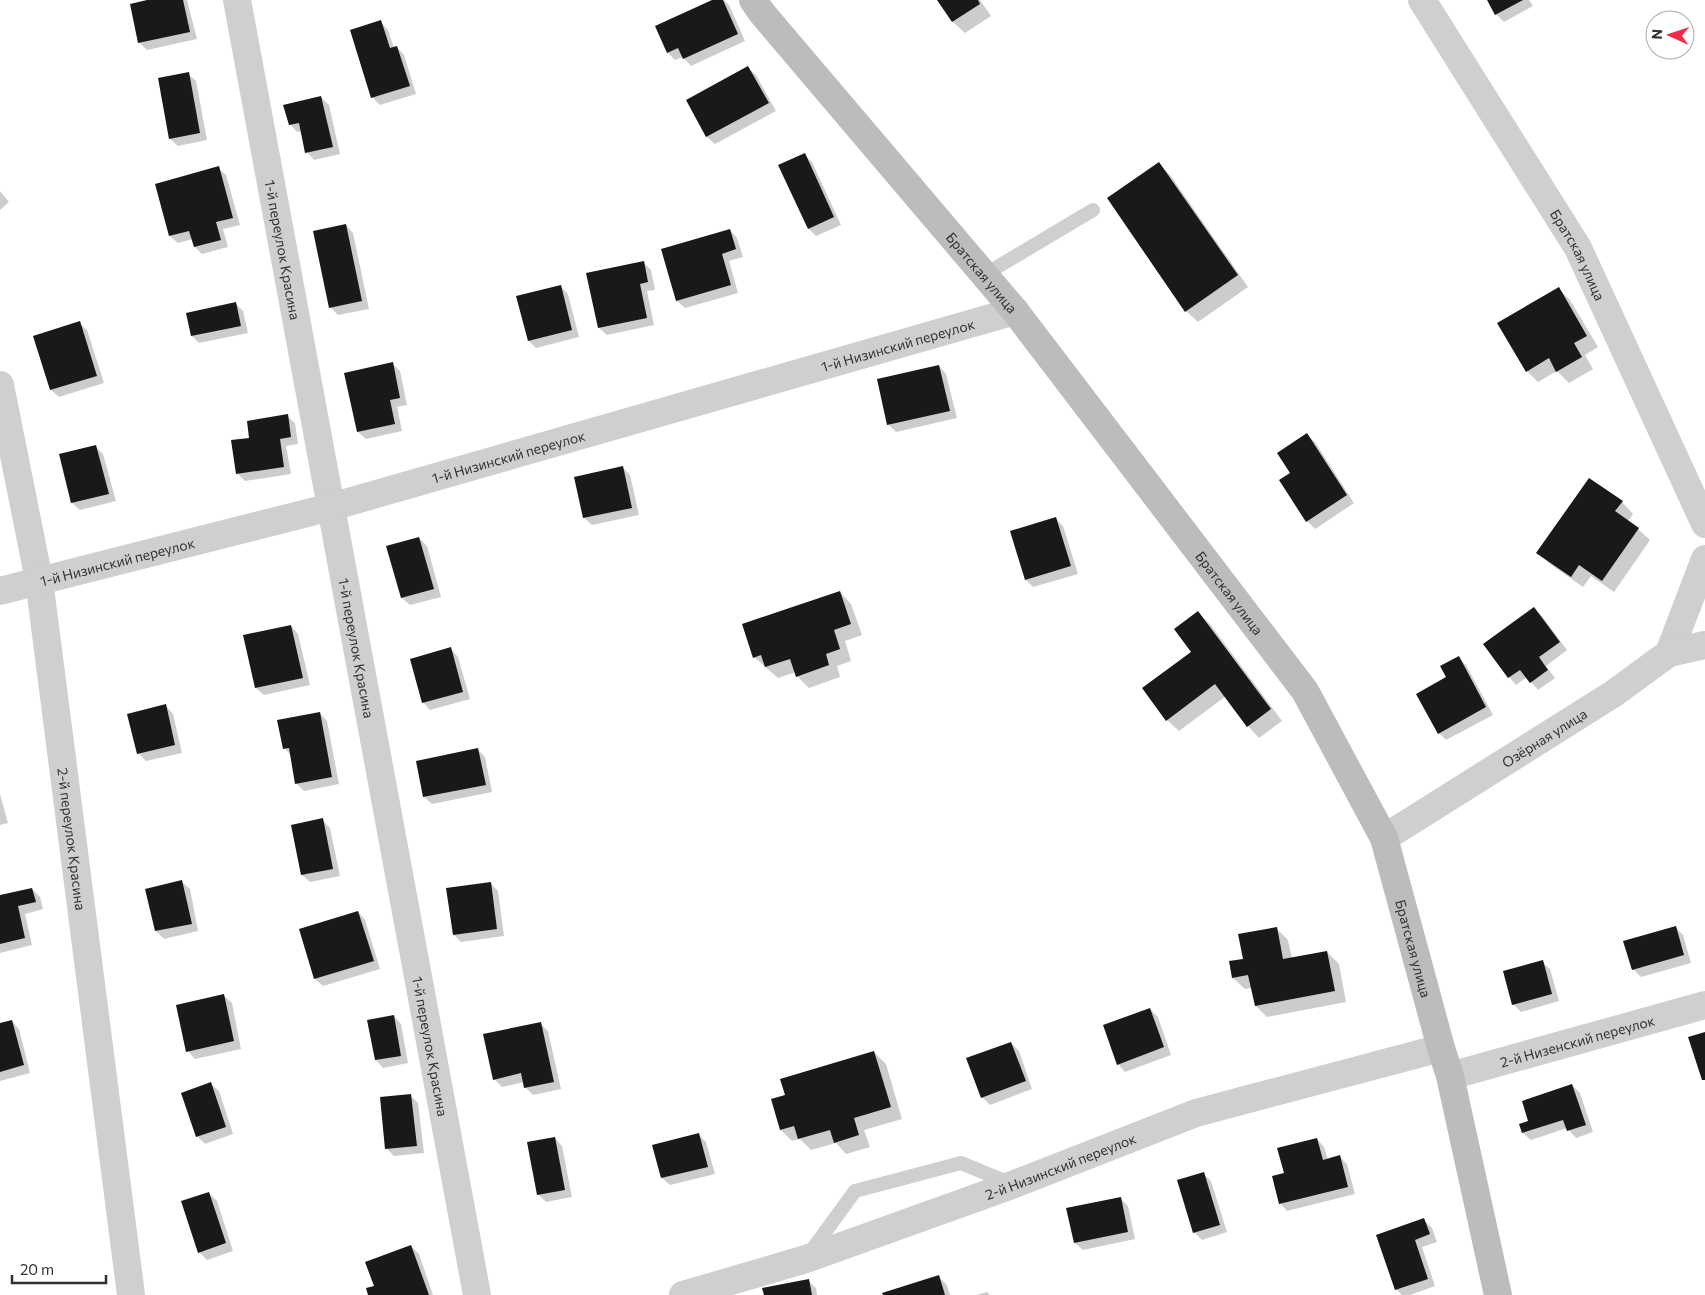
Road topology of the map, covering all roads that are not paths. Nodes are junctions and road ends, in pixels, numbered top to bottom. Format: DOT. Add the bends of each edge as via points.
graph roads {
  1 [pos="237,0"];
  2 [pos="1422,0"];
  3 [pos="761,6"];
  4 [pos="1093,210"];
  5 [pos="984,275"];
  6 [pos="1015,311"];
  7 [pos="0,385"];
  8 [pos="331,507"];
  9 [pos="1705,524"];
  10 [pos="1705,559"];
  11 [pos="39,580"];
  12 [pos="0,591"];
  13 [pos="1705,645"];
  14 [pos="1669,653"];
  15 [pos="1384,838"];
  16 [pos="1705,1005"];
  17 [pos="1441,1048"];
  18 [pos="1450,1076"];
  19 [pos="1012,1185"];
  20 [pos="806,1259"];
  21 [pos="131,1295"];
  22 [pos="477,1295"];
  23 [pos="684,1295"];
  24 [pos="1498,1295"];
  1 -- 8 [label="street, 1-й переулок Красина"];
  2 -- 9 [label="street, Братская улица" via="1578,248"];
  3 -- 5 [label="street, Братская улица"];
  4 -- 5 [label="lane"];
  5 -- 6 [label="street, Братская улица"];
  6 -- 8 [label="street, 1-й Низинский переулок"];
  6 -- 15 [label="street, Братская улица" via="1305,691"];
  7 -- 11 [label="street, 2-й переулок Красина"];
  8 -- 11 [label="street, 1-й Низинский переулок"];
  8 -- 22 [label="street, 1-й переулок Красина"];
  10 -- 14 [label="street"];
  11 -- 12 [label="street, 1-й Низинский переулок"];
  11 -- 21 [label="street, 2-й переулок Красина"];
  13 -- 14 [label="street, Озёрная улица"];
  14 -- 15 [label="street, Озёрная улица" via="1613,694"];
  15 -- 17 [label="street, Братская улица"];
  16 -- 18 [label="street, 2-й Низенский переулок"];
  17 -- 18 [label="street, Братская улица"];
  17 -- 19 [label="street, 2-й Низинский переулок" via="1196,1113"];
  18 -- 24 [label="street, Братская улица"];
  19 -- 20 [label="street, 2-й Низинский переулок"];
  19 -- 20 [label="lane" via="961,1163 855,1191"];
  20 -- 23 [label="street, 2-й Низинский переулок"];
}
